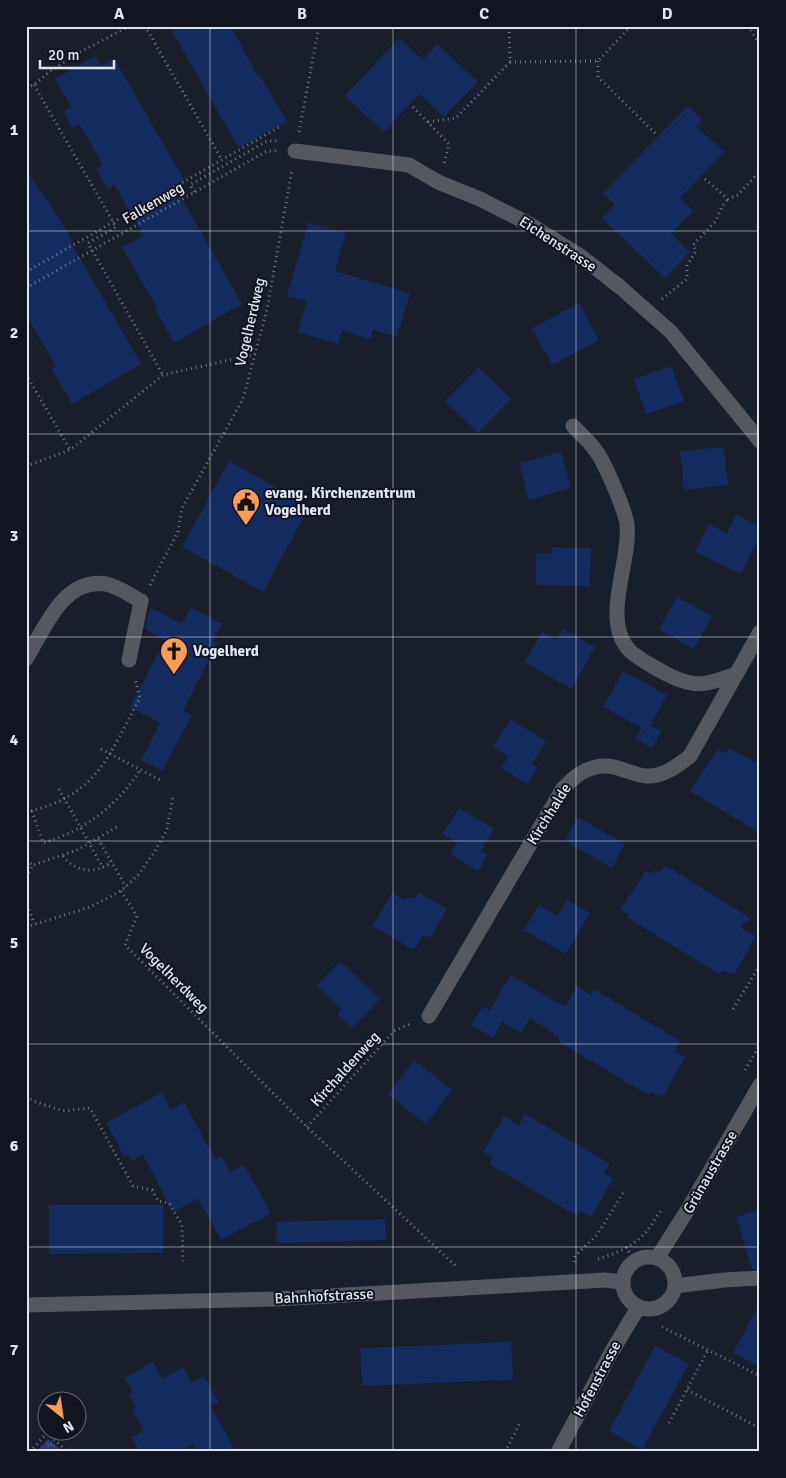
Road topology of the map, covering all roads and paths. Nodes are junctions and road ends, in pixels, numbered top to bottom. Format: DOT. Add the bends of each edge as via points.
graph roads {
  1 [pos="130,26"];
  2 [pos="145,26"];
  3 [pos="319,26"];
  4 [pos="510,26"];
  5 [pos="631,26"];
  6 [pos="748,26"];
  7 [pos="760,45"];
  8 [pos="598,61"];
  9 [pos="510,62"];
  10 [pos="34,85"];
  11 [pos="26,87"];
  12 [pos="413,107"];
  13 [pos="428,122"];
  14 [pos="281,126"];
  15 [pos="657,135"];
  16 [pos="296,147"];
  17 [pos="222,160"];
  18 [pos="214,164"];
  19 [pos="217,169"];
  20 [pos="760,171"];
  21 [pos="442,172"];
  22 [pos="705,179"];
  23 [pos="194,192"];
  24 [pos="728,200"];
  25 [pos="113,222"];
  26 [pos="92,251"];
  27 [pos="26,272"];
  28 [pos="26,288"];
  29 [pos="662,300"];
  30 [pos="256,354"];
  31 [pos="26,374"];
  32 [pos="163,375"];
  33 [pos="573,426"];
  34 [pos="760,441"];
  35 [pos="70,450"];
  36 [pos="26,466"];
  37 [pos="141,601"];
  38 [pos="760,632"];
  39 [pos="26,659"];
  40 [pos="128,660"];
  41 [pos="736,674"];
  42 [pos="100,749"];
  43 [pos="110,754"];
  44 [pos="140,770"];
  45 [pos="162,781"];
  46 [pos="59,789"];
  47 [pos="173,796"];
  48 [pos="65,800"];
  49 [pos="32,811"];
  50 [pos="26,812"];
  51 [pos="117,827"];
  52 [pos="81,828"];
  53 [pos="98,839"];
  54 [pos="90,843"];
  55 [pos="63,856"];
  56 [pos="26,861"];
  57 [pos="112,862"];
  58 [pos="33,865"];
  59 [pos="103,868"];
  60 [pos="28,870"];
  61 [pos="26,877"];
  62 [pos="126,886"];
  63 [pos="121,891"];
  64 [pos="26,900"];
  65 [pos="34,924"];
  66 [pos="26,927"];
  67 [pos="760,965"];
  68 [pos="733,1009"];
  69 [pos="429,1016"];
  70 [pos="760,1044"];
  71 [pos="742,1075"];
  72 [pos="760,1085"];
  73 [pos="26,1097"];
  74 [pos="307,1127"];
  75 [pos="625,1190"];
  76 [pos="663,1208"];
  77 [pos="657,1258"];
  78 [pos="183,1260"];
  79 [pos="634,1261"];
  80 [pos="574,1265"];
  81 [pos="462,1272"];
  82 [pos="760,1278"];
  83 [pos="622,1282"];
  84 [pos="675,1286"];
  85 [pos="26,1305"];
  86 [pos="638,1308"];
  87 [pos="662,1327"];
  88 [pos="708,1350"];
  89 [pos="760,1376"];
  90 [pos="687,1390"];
  91 [pos="521,1421"];
  92 [pos="669,1423"];
  93 [pos="760,1428"];
  94 [pos="30,1452"];
  95 [pos="68,1452"];
  96 [pos="505,1452"];
  97 [pos="558,1452"];
  1 -- 10 [label="path" via="78,53"];
  2 -- 17 [label="path"];
  3 -- 16 [label="path, Vogelherdweg"];
  4 -- 9 [label="path"];
  5 -- 8 [label="path"];
  6 -- 7 [label="path"];
  8 -- 9 [label="path"];
  8 -- 15 [label="path" via="598,78"];
  9 -- 13 [label="path" via="456,118"];
  10 -- 11 [label="path"];
  10 -- 25 [label="path"];
  12 -- 13 [label="path"];
  13 -- 21 [label="path" via="449,144"];
  14 -- 17 [label="path"];
  16 -- 19 [label="path" via="267,141"];
  16 -- 23 [label="path, Falkenweg" via="267,151"];
  16 -- 30 [label="path, Vogelherdweg"];
  16 -- 34 [label="street, Eichenstrasse" via="409,165 531,225 571,250 671,332"];
  17 -- 18 [label="path"];
  18 -- 19 [label="path"];
  18 -- 25 [label="path"];
  19 -- 23 [label="path" via="190,185"];
  20 -- 24 [label="path" via="738,195"];
  22 -- 24 [label="path"];
  23 -- 26 [label="path, Falkenweg"];
  24 -- 29 [label="path" via="693,245 696,251 687,266 687,279"];
  25 -- 26 [label="path" via="116,227 88,243"];
  25 -- 27 [label="path"];
  26 -- 28 [label="path, Falkenweg"];
  26 -- 32 [label="path"];
  30 -- 32 [label="path"];
  30 -- 37 [label="path, Vogelherdweg" via="243,399 182,508 178,532"];
  31 -- 35 [label="path"];
  32 -- 35 [label="path"];
  33 -- 41 [label="street" via="597,452 628,523 617,624 629,650 674,678 692,684 711,684"];
  35 -- 36 [label="path"];
  37 -- 39 [label="street" via="108,584 76,589 49,620"];
  37 -- 40 [label="street"];
  38 -- 41 [label="street, Kirchhalde"];
  40 -- 43 [label="path" via="140,698"];
  41 -- 69 [label="street, Kirchhalde" via="690,756 675,768 647,776 608,766 591,768 574,776 562,790"];
  42 -- 43 [label="path"];
  43 -- 44 [label="path"];
  43 -- 48 [label="path" via="87,784"];
  44 -- 45 [label="path"];
  44 -- 52 [label="path" via="113,804"];
  46 -- 48 [label="path"];
  47 -- 62 [label="path" via="167,830 138,875"];
  48 -- 49 [label="path"];
  48 -- 52 [label="path"];
  49 -- 50 [label="path"];
  49 -- 52 [label="path" via="43,843"];
  51 -- 53 [label="path"];
  52 -- 54 [label="path"];
  53 -- 54 [label="path"];
  53 -- 57 [label="path"];
  54 -- 55 [label="path"];
  54 -- 59 [label="path"];
  55 -- 58 [label="path"];
  55 -- 59 [label="path" via="77,868 91,871"];
  56 -- 58 [label="path"];
  57 -- 59 [label="path"];
  57 -- 62 [label="path"];
  58 -- 60 [label="path"];
  60 -- 61 [label="path"];
  62 -- 63 [label="path"];
  63 -- 65 [label="path" via="90,907"];
  63 -- 74 [label="path, Vogelherdweg" via="137,916 124,945"];
  64 -- 65 [label="path"];
  65 -- 66 [label="path"];
  67 -- 68 [label="path"];
  69 -- 74 [label="path, Kirchaldenweg" via="394,1032"];
  70 -- 71 [label="path"];
  72 -- 77 [label="street, Grünaustrasse"];
  73 -- 78 [label="path" via="64,1111 90,1108 133,1186 152,1190 158,1201 169,1203 182,1225"];
  74 -- 81 [label="path, Vogelherdweg"];
  75 -- 80 [label="path" via="597,1234 575,1256"];
  76 -- 79 [label="path" via="647,1231 626,1247"];
  77 -- 79 [label="street" via="649,1256"];
  77 -- 84 [label="street" via="671,1268"];
  79 -- 83 [label="street" via="627,1267"];
  82 -- 84 [label="street"];
  83 -- 85 [label="street, Bahnhofstrasse" via="605,1280 277,1299"];
  83 -- 86 [label="street" via="626,1298"];
  84 -- 86 [label="street" via="669,1301 662,1306 646,1310"];
  86 -- 97 [label="street, Hofenstrasse"];
  87 -- 88 [label="path"];
  88 -- 89 [label="path"];
  88 -- 90 [label="path"];
  90 -- 92 [label="path"];
  90 -- 93 [label="path"];
  91 -- 96 [label="path"];
  94 -- 95 [label="path" via="47,1433"];
}
